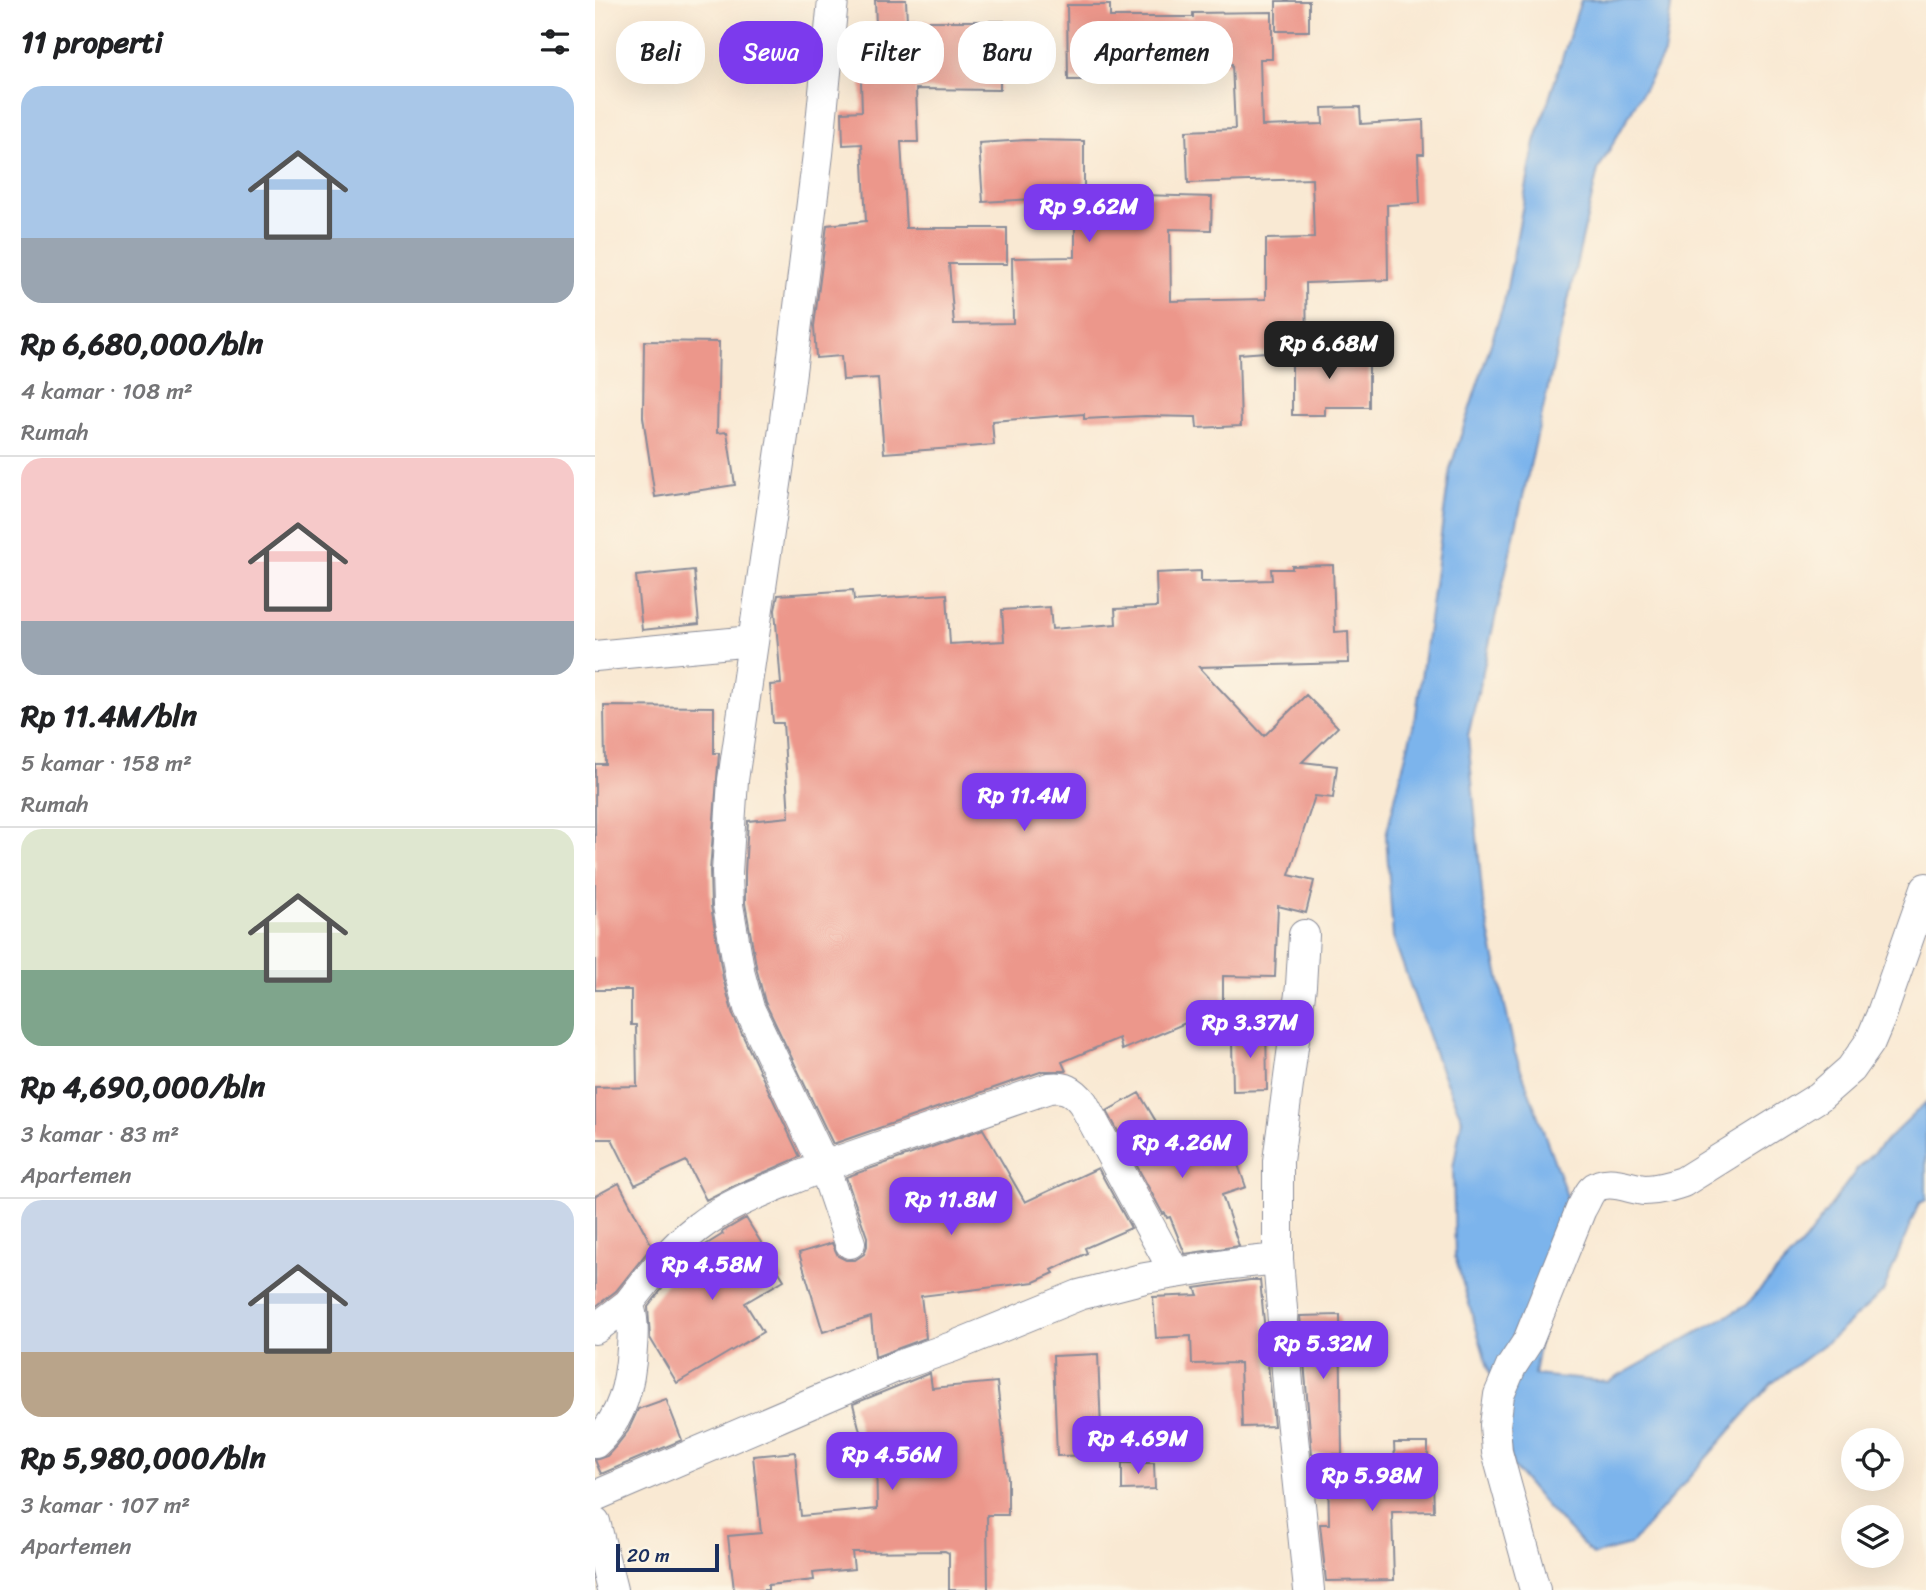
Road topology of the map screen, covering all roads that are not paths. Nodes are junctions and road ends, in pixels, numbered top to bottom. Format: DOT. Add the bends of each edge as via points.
graph roads {
  1 [pos="833,0"];
  2 [pos="752,641"];
  3 [pos="595,656"];
  4 [pos="1926,888"];
  5 [pos="1304,935"];
  6 [pos="824,1167"];
  7 [pos="850,1243"];
  8 [pos="1278,1259"];
  9 [pos="1175,1273"];
  10 [pos="628,1304"];
  11 [pos="595,1329"];
  12 [pos="595,1443"];
  13 [pos="595,1496"];
  14 [pos="595,1522"];
  15 [pos="612,1590"];
  16 [pos="1309,1590"];
  17 [pos="1535,1590"];
  1 -- 2 [label="street" via="783,436"];
  2 -- 3 [label="street"];
  2 -- 6 [label="street" via="733,780 728,905 749,1008"];
  4 -- 17 [label="street" via="1881,1016 1851,1069 1819,1097 1683,1182 1643,1190 1604,1184 1593,1189 1581,1209 1528,1341 1499,1395 1495,1425 1497,1452"];
  5 -- 8 [label="street" via="1278,1161"];
  6 -- 7 [label="street"];
  6 -- 9 [label="street" via="1049,1088 1068,1089 1083,1103"];
  6 -- 10 [label="street" via="746,1199 698,1226 663,1259"];
  8 -- 9 [label="street"];
  8 -- 16 [label="street"];
  9 -- 13 [label="street" via="1079,1295 873,1376"];
  10 -- 11 [label="street"];
  10 -- 12 [label="street" via="633,1332 631,1378 623,1404"];
  14 -- 15 [label="street"];
}
